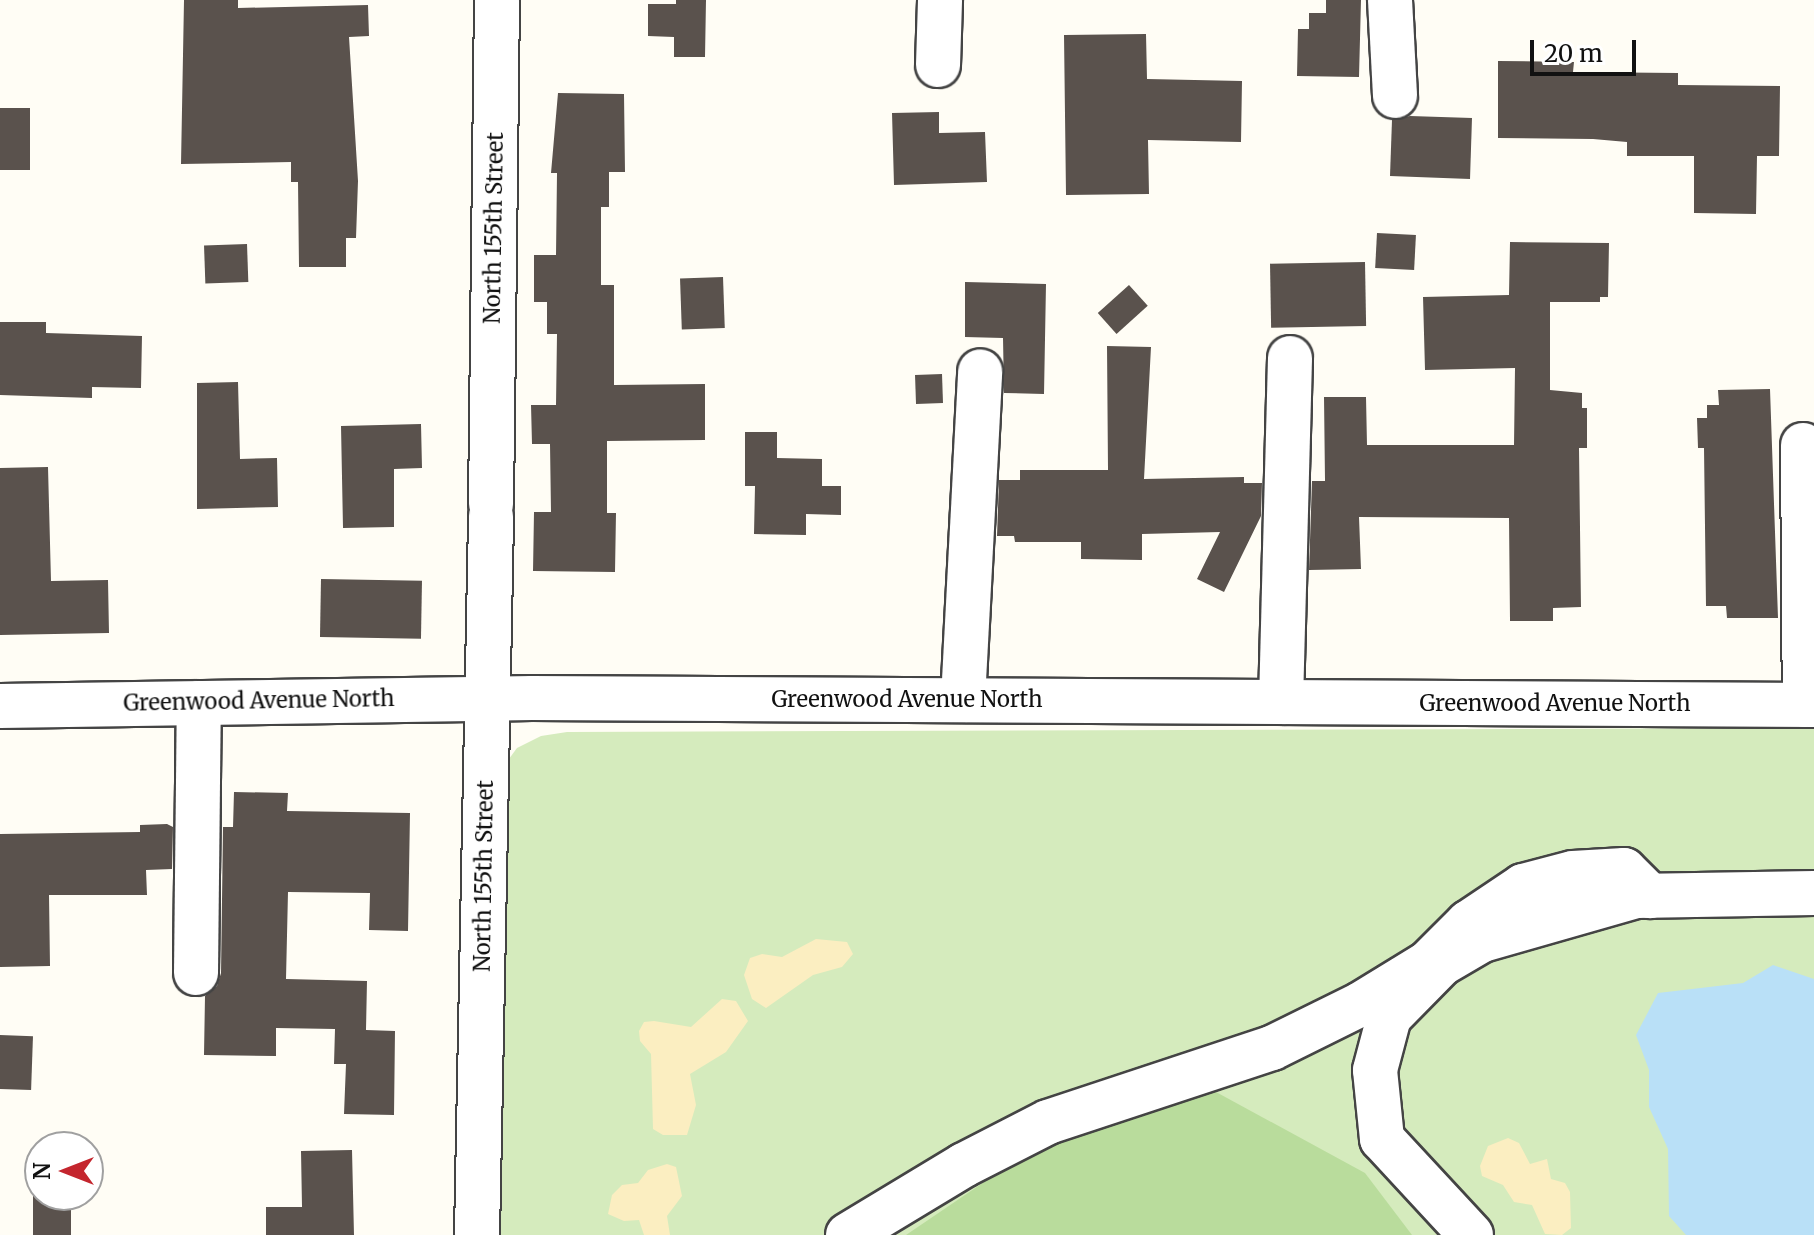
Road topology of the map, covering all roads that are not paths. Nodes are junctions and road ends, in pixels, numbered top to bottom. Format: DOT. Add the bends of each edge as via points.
graph roads {
  1 [pos="497,0"];
  2 [pos="940,0"];
  3 [pos="1390,0"];
  4 [pos="938,65"];
  5 [pos="1395,96"];
  6 [pos="1290,358"];
  7 [pos="980,371"];
  8 [pos="1803,445"];
  9 [pos="1809,570"];
  10 [pos="488,698"];
  11 [pos="963,700"];
  12 [pos="1281,702"];
  13 [pos="199,703"];
  14 [pos="1810,705"];
  15 [pos="0,706"];
  16 [pos="1814,893"];
  17 [pos="1650,896"];
  18 [pos="196,973"];
  19 [pos="477,1235"];
  20 [pos="848,1235"];
  21 [pos="1471,1235"];
  1 -- 10 [label="street, North 155th Street"];
  2 -- 4 [label="street"];
  3 -- 5 [label="street"];
  6 -- 12 [label="street"];
  7 -- 11 [label="street"];
  8 -- 9 [label="street"];
  9 -- 14 [label="street"];
  10 -- 11 [label="street, Greenwood Avenue North"];
  10 -- 13 [label="street, Greenwood Avenue North"];
  10 -- 19 [label="street, North 155th Street"];
  11 -- 12 [label="street, Greenwood Avenue North"];
  12 -- 14 [label="street, Greenwood Avenue North"];
  13 -- 15 [label="street, Greenwood Avenue North"];
  13 -- 18 [label="street"];
  16 -- 17 [label="street"];
  17 -- 20 [label="street" via="1624,870 1573,873 1523,886 1468,923 1428,963 1361,1004 1272,1048 1048,1122 951,1172"];
  17 -- 21 [label="street" via="1482,940 1441,964 1389,1017 1375,1070 1382,1139"];
}
